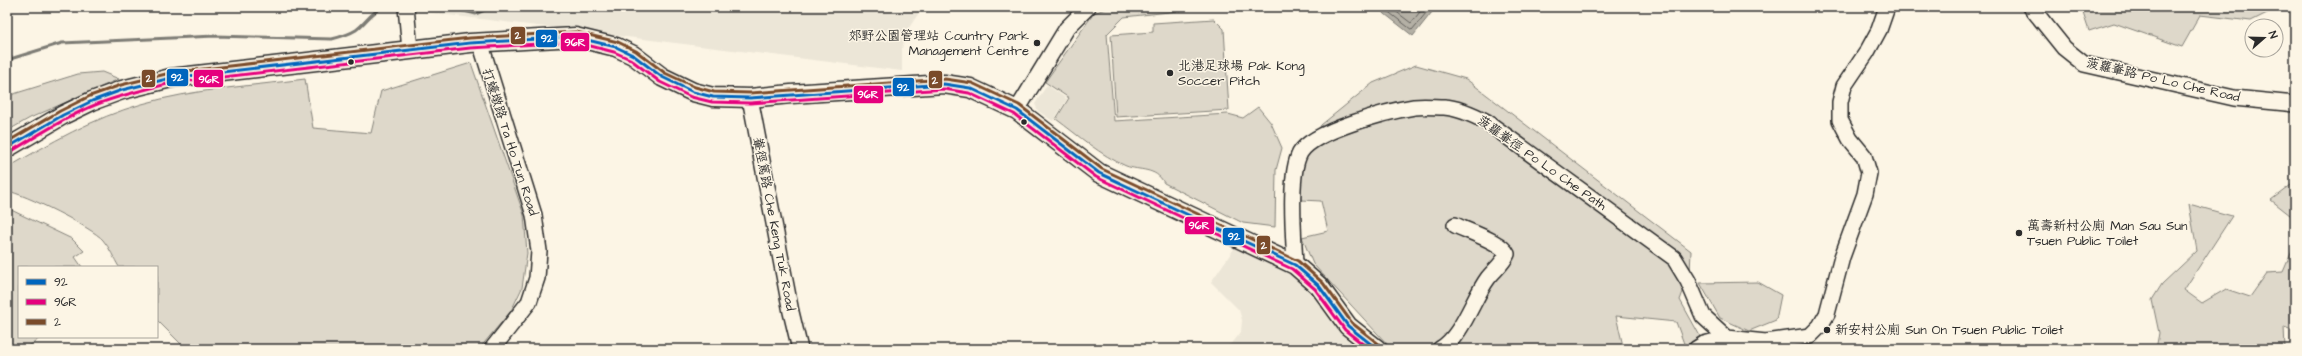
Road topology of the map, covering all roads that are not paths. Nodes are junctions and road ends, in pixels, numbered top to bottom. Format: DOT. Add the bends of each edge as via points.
graph roads {
  1 [pos="1088,7"];
  2 [pos="1887,7"];
  3 [pos="2032,7"];
  4 [pos="406,12"];
  5 [pos="480,42"];
  6 [pos="410,50"];
  7 [pos="750,98"];
  8 [pos="2295,104"];
  9 [pos="1016,110"];
  10 [pos="7,148"];
  11 [pos="1454,225"];
  12 [pos="1295,265"];
  13 [pos="1727,338"];
  14 [pos="492,349"];
  15 [pos="800,349"];
  16 [pos="1377,349"];
  17 [pos="1440,349"];
  18 [pos="1696,349"];
  1 -- 9 [label="street" via="1067,28"];
  2 -- 13 [label="street" via="1870,47 1844,86 1840,102 1840,120 1850,139 1864,156 1869,173 1865,194 1842,257 1827,314 1810,336 1766,342"];
  3 -- 8 [label="street, 菠蘿輋路 Po Lo Che Road" via="2064,48 2084,64 2234,98"];
  4 -- 6 [label="street"];
  5 -- 6 [label="main road"];
  5 -- 7 [label="main road" via="560,37 596,41 633,55 662,77 694,92 713,97"];
  5 -- 14 [label="street, 打蠔墩路 Ta Ho Tun Road" via="534,215 539,251 537,278 529,302"];
  6 -- 10 [label="main road" via="200,73 148,82 63,115"];
  7 -- 9 [label="main road" via="944,84 970,88"];
  7 -- 15 [label="street, 輋徑篤路 Che Keng Tuk Road" via="790,312"];
  9 -- 12 [label="main road" via="1099,172"];
  11 -- 17 [label="street" via="1497,244 1504,248 1507,254 1487,278 1455,333"];
  12 -- 13 [label="street, 菠蘿輋徑 Po Lo Che Path" via="1292,206 1300,154 1307,145 1322,135 1371,117 1415,107 1446,107 1487,122 1674,258 1688,281 1703,316"];
  12 -- 16 [label="main road" via="1319,286 1348,326"];
  13 -- 18 [label="street" via="1704,344"];
}
